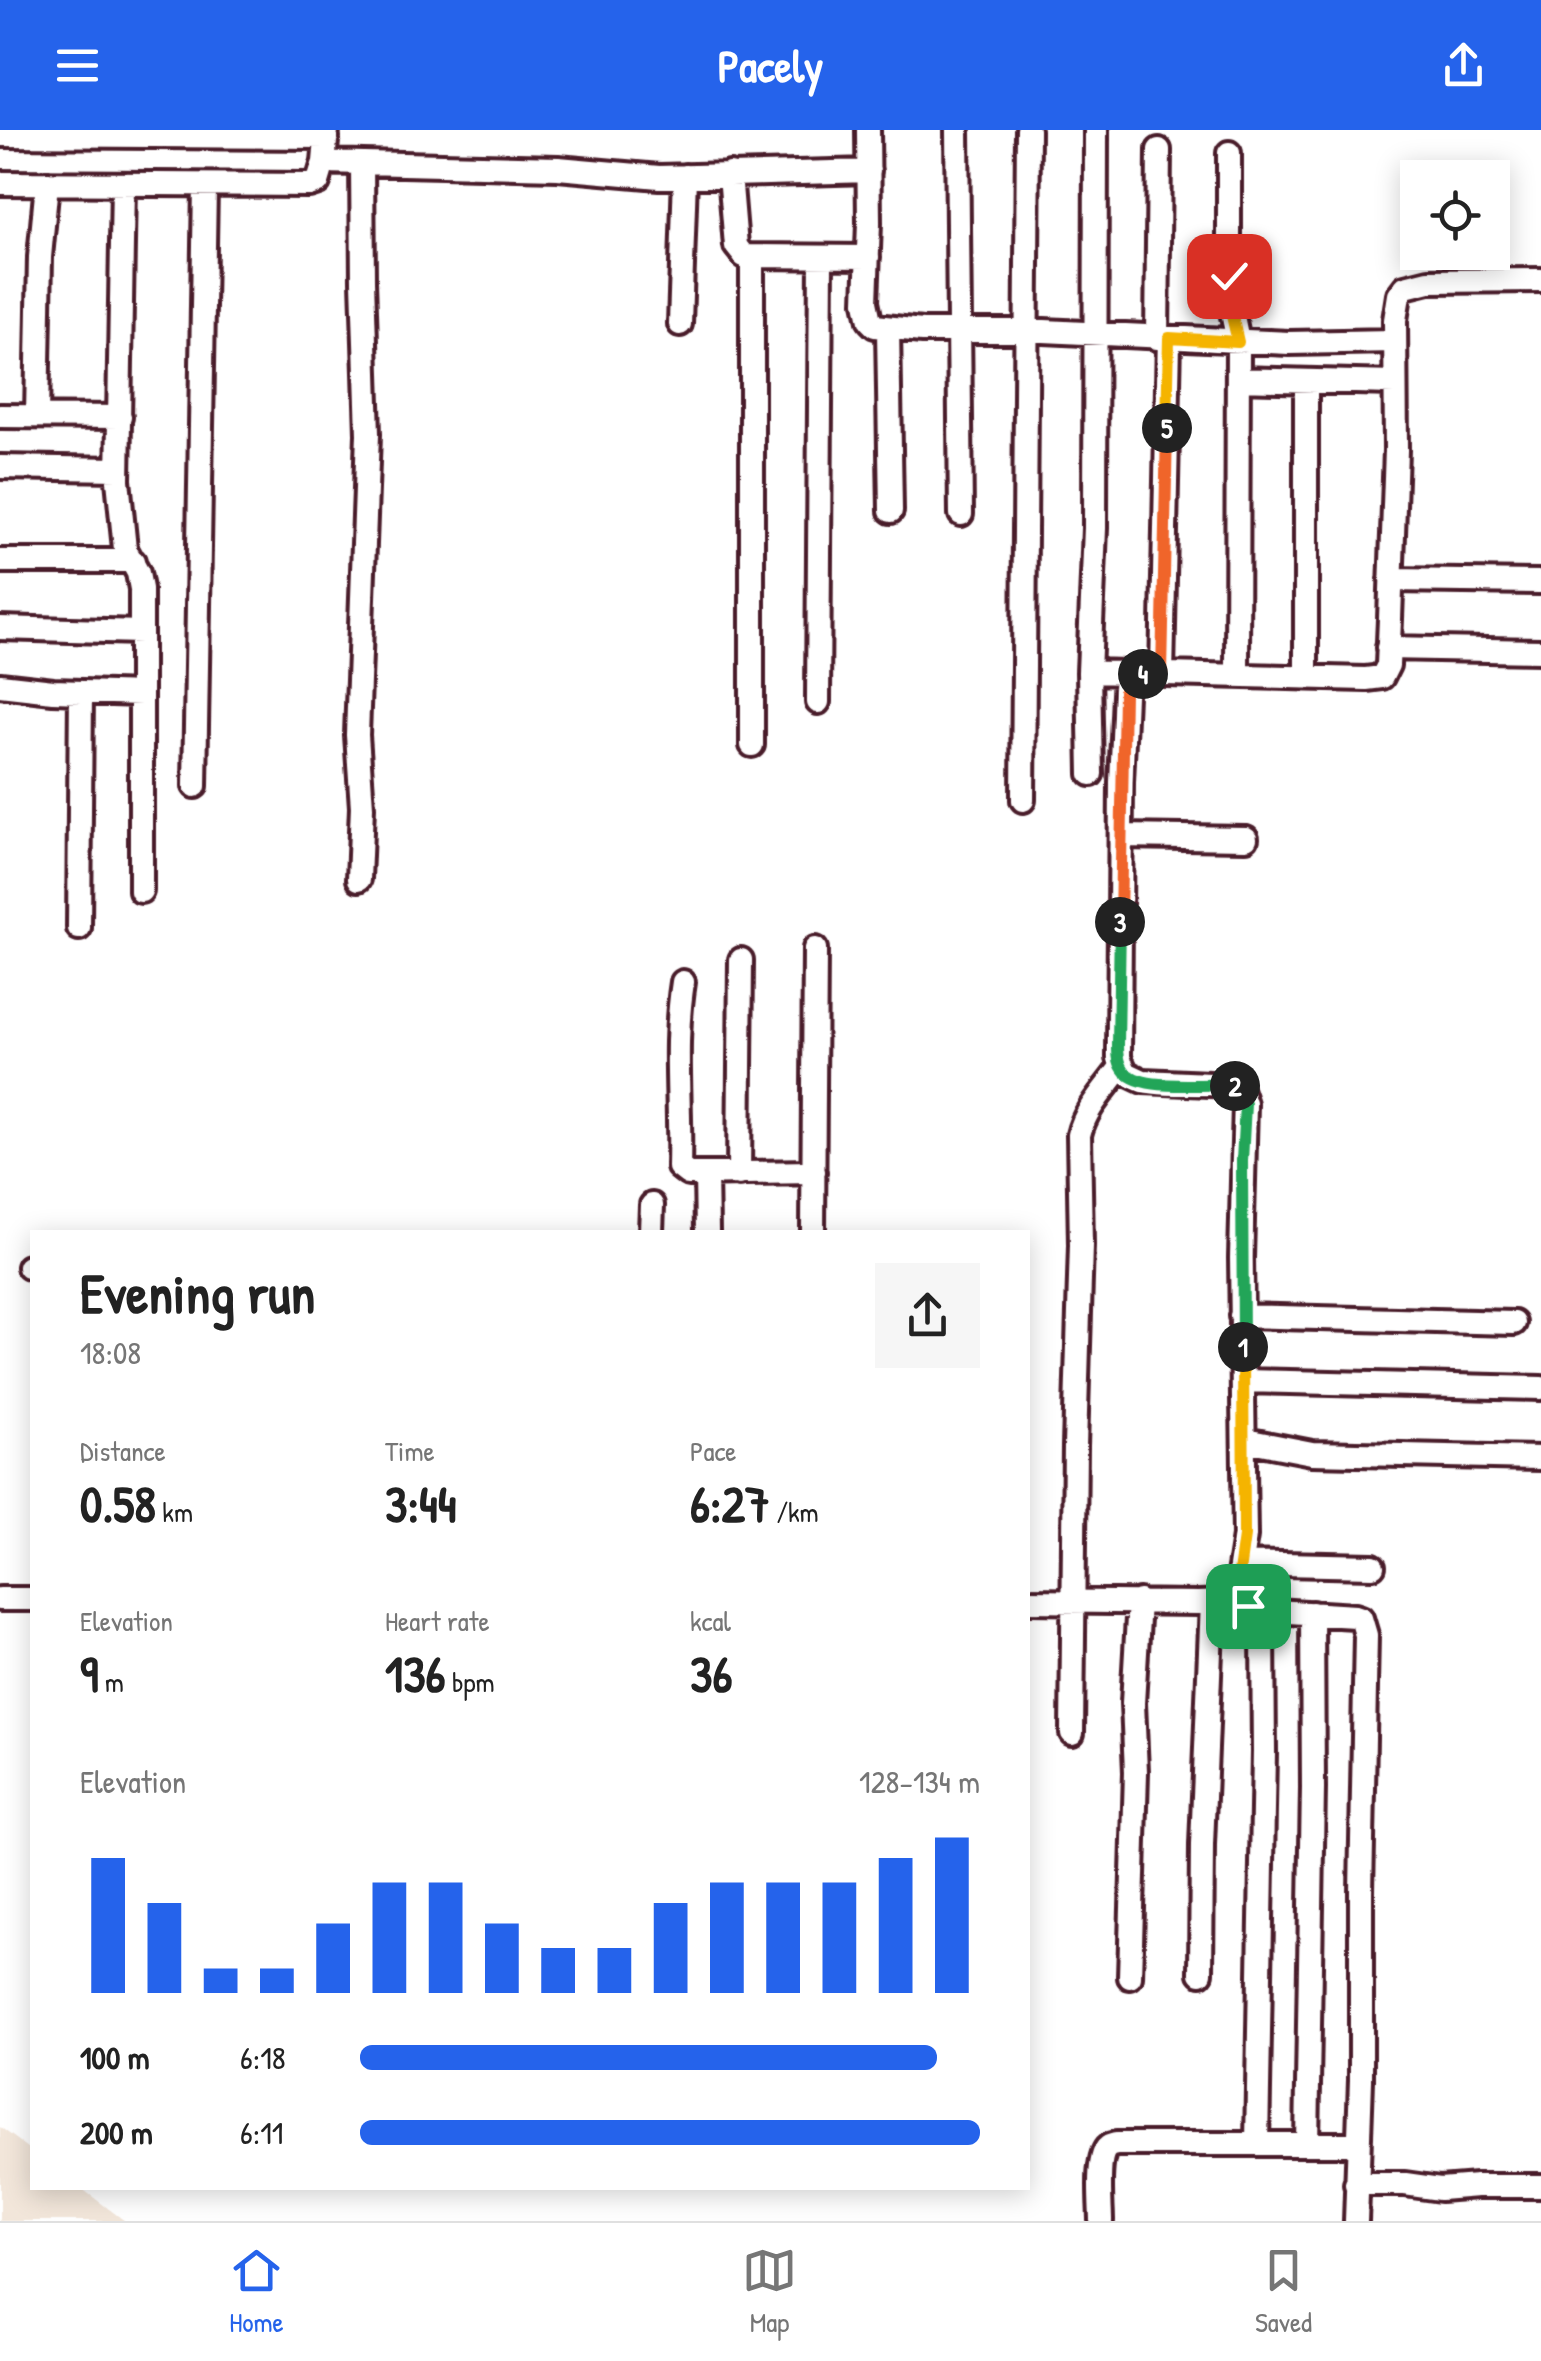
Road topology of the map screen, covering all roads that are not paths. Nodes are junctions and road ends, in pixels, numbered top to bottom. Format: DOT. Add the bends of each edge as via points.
graph roads {
  1 [pos="868,130"];
  2 [pos="958,130"];
  3 [pos="1028,130"];
  4 [pos="1096,130"];
  5 [pos="327,134"];
  6 [pos="0,136"];
  7 [pos="1159,150"];
  8 [pos="1229,153"];
  9 [pos="324,162"];
  10 [pos="362,163"];
  11 [pos="869,171"];
  12 [pos="730,174"];
  13 [pos="685,176"];
  14 [pos="0,182"];
  15 [pos="47,183"];
  16 [pos="123,184"];
  17 [pos="205,186"];
  18 [pos="868,256"];
  19 [pos="752,258"];
  20 [pos="821,258"];
  21 [pos="1541,280"];
  22 [pos="680,324"];
  23 [pos="888,329"];
  24 [pos="1026,331"];
  25 [pos="958,332"];
  26 [pos="1096,334"];
  27 [pos="1163,338"];
  28 [pos="1394,340"];
  29 [pos="1238,342"];
  30 [pos="1238,379"];
  31 [pos="1306,381"];
  32 [pos="1394,383"];
  33 [pos="0,416"];
  34 [pos="37,416"];
  35 [pos="120,418"];
  36 [pos="0,467"];
  37 [pos="118,469"];
  38 [pos="891,511"];
  39 [pos="961,514"];
  40 [pos="0,561"];
  41 [pos="132,561"];
  42 [pos="1391,580"];
  43 [pos="1541,582"];
  44 [pos="0,628"];
  45 [pos="142,632"];
  46 [pos="1388,648"];
  47 [pos="1541,651"];
  48 [pos="1089,672"];
  49 [pos="1126,674"];
  50 [pos="1162,674"];
  51 [pos="1237,675"];
  52 [pos="1306,677"];
  53 [pos="0,685"];
  54 [pos="81,692"];
  55 [pos="141,694"];
  56 [pos="818,702"];
  57 [pos="752,745"];
  58 [pos="1091,774"];
  59 [pos="195,786"];
  60 [pos="1023,800"];
  61 [pos="1121,836"];
  62 [pos="1246,838"];
  63 [pos="359,879"];
  64 [pos="141,891"];
  65 [pos="79,928"];
  66 [pos="815,948"];
  67 [pos="741,960"];
  68 [pos="683,982"];
  69 [pos="1122,1067"];
  70 [pos="814,1172"];
  71 [pos="706,1174"];
  72 [pos="739,1174"];
  73 [pos="652,1205"];
  74 [pos="651,1230"];
  75 [pos="707,1230"];
  76 [pos="813,1230"];
  77 [pos="1242,1316"];
  78 [pos="1514,1323"];
  79 [pos="1244,1381"];
  80 [pos="1541,1388"];
  81 [pos="1244,1440"];
  82 [pos="1541,1458"];
  83 [pos="1242,1562"];
  84 [pos="1372,1566"];
  85 [pos="0,1599"];
  86 [pos="30,1599"];
  87 [pos="1030,1600"];
  88 [pos="1074,1601"];
  89 [pos="1139,1601"];
  90 [pos="1212,1603"];
  91 [pos="1248,1605"];
  92 [pos="1312,1613"];
  93 [pos="1072,1733"];
  94 [pos="1201,1973"];
  95 [pos="1130,1977"];
  96 [pos="1257,2144"];
  97 [pos="1307,2144"];
  98 [pos="1358,2144"];
  99 [pos="1356,2184"];
  100 [pos="1541,2186"];
  101 [pos="1101,2221"];
  102 [pos="1356,2221"];
  1 -- 11 [label="street"];
  2 -- 25 [label="street"];
  3 -- 24 [label="street"];
  4 -- 26 [label="street"];
  5 -- 6 [label="street"];
  5 -- 9 [label="street"];
  7 -- 27 [label="street"];
  8 -- 29 [label="street" via="1229,296"];
  9 -- 10 [label="street"];
  9 -- 17 [label="street" via="310,186"];
  10 -- 13 [label="street"];
  10 -- 63 [label="street" via="368,434 356,735"];
  11 -- 12 [label="street"];
  11 -- 18 [label="street"];
  12 -- 13 [label="street"];
  12 -- 19 [label="street" via="736,246"];
  13 -- 22 [label="street"];
  14 -- 15 [label="street"];
  15 -- 16 [label="street"];
  15 -- 34 [label="street"];
  16 -- 17 [label="street"];
  16 -- 35 [label="street"];
  17 -- 59 [label="street"];
  18 -- 20 [label="street"];
  18 -- 23 [label="street" via="867,313 875,326"];
  19 -- 20 [label="street"];
  19 -- 57 [label="street"];
  20 -- 56 [label="street"];
  21 -- 28 [label="street" via="1406,287 1399,295"];
  23 -- 25 [label="street"];
  23 -- 38 [label="street"];
  24 -- 25 [label="street"];
  24 -- 26 [label="street"];
  24 -- 60 [label="street"];
  25 -- 39 [label="street"];
  26 -- 27 [label="street"];
  26 -- 48 [label="street"];
  27 -- 29 [label="street"];
  27 -- 50 [label="street"];
  28 -- 29 [label="street"];
  28 -- 32 [label="street"];
  29 -- 30 [label="street"];
  30 -- 31 [label="street"];
  30 -- 51 [label="street"];
  31 -- 32 [label="street"];
  31 -- 52 [label="street"];
  32 -- 42 [label="street"];
  33 -- 34 [label="street"];
  34 -- 35 [label="street"];
  35 -- 37 [label="street"];
  36 -- 37 [label="street"];
  37 -- 41 [label="street" via="125,550"];
  40 -- 41 [label="street"];
  41 -- 45 [label="street" via="142,589"];
  42 -- 43 [label="street"];
  42 -- 46 [label="street"];
  44 -- 45 [label="street"];
  45 -- 55 [label="street"];
  46 -- 47 [label="street"];
  46 -- 52 [label="street" via="1386,672 1376,679"];
  48 -- 49 [label="street"];
  48 -- 58 [label="street"];
  49 -- 50 [label="street"];
  49 -- 61 [label="street"];
  50 -- 51 [label="street"];
  51 -- 52 [label="street"];
  53 -- 54 [label="street"];
  54 -- 55 [label="street"];
  54 -- 65 [label="street"];
  55 -- 64 [label="street"];
  61 -- 62 [label="street"];
  61 -- 69 [label="street"];
  66 -- 70 [label="street"];
  67 -- 72 [label="street"];
  68 -- 71 [label="street" via="679,1166 688,1174"];
  69 -- 77 [label="street" via="1143,1082 1240,1089"];
  69 -- 88 [label="street" via="1084,1117 1079,1136"];
  70 -- 72 [label="street"];
  70 -- 76 [label="street"];
  71 -- 72 [label="street"];
  71 -- 75 [label="street"];
  73 -- 74 [label="street"];
  77 -- 78 [label="street"];
  77 -- 79 [label="street"];
  79 -- 80 [label="street"];
  79 -- 81 [label="street"];
  81 -- 82 [label="street" via="1312,1453"];
  81 -- 83 [label="street"];
  83 -- 84 [label="street"];
  83 -- 91 [label="street" via="1236,1594"];
  85 -- 86 [label="street"];
  87 -- 88 [label="street"];
  88 -- 89 [label="street"];
  88 -- 93 [label="street"];
  89 -- 90 [label="street"];
  89 -- 95 [label="street"];
  90 -- 91 [label="street"];
  90 -- 94 [label="street"];
  91 -- 92 [label="street"];
  91 -- 96 [label="street" via="1263,1630"];
  92 -- 97 [label="street"];
  92 -- 98 [label="street" via="1361,1618 1366,1635"];
  96 -- 97 [label="street"];
  96 -- 101 [label="street" via="1108,2146 1101,2164"];
  97 -- 98 [label="street"];
  98 -- 99 [label="street"];
  99 -- 100 [label="street"];
  99 -- 102 [label="street"];
}
